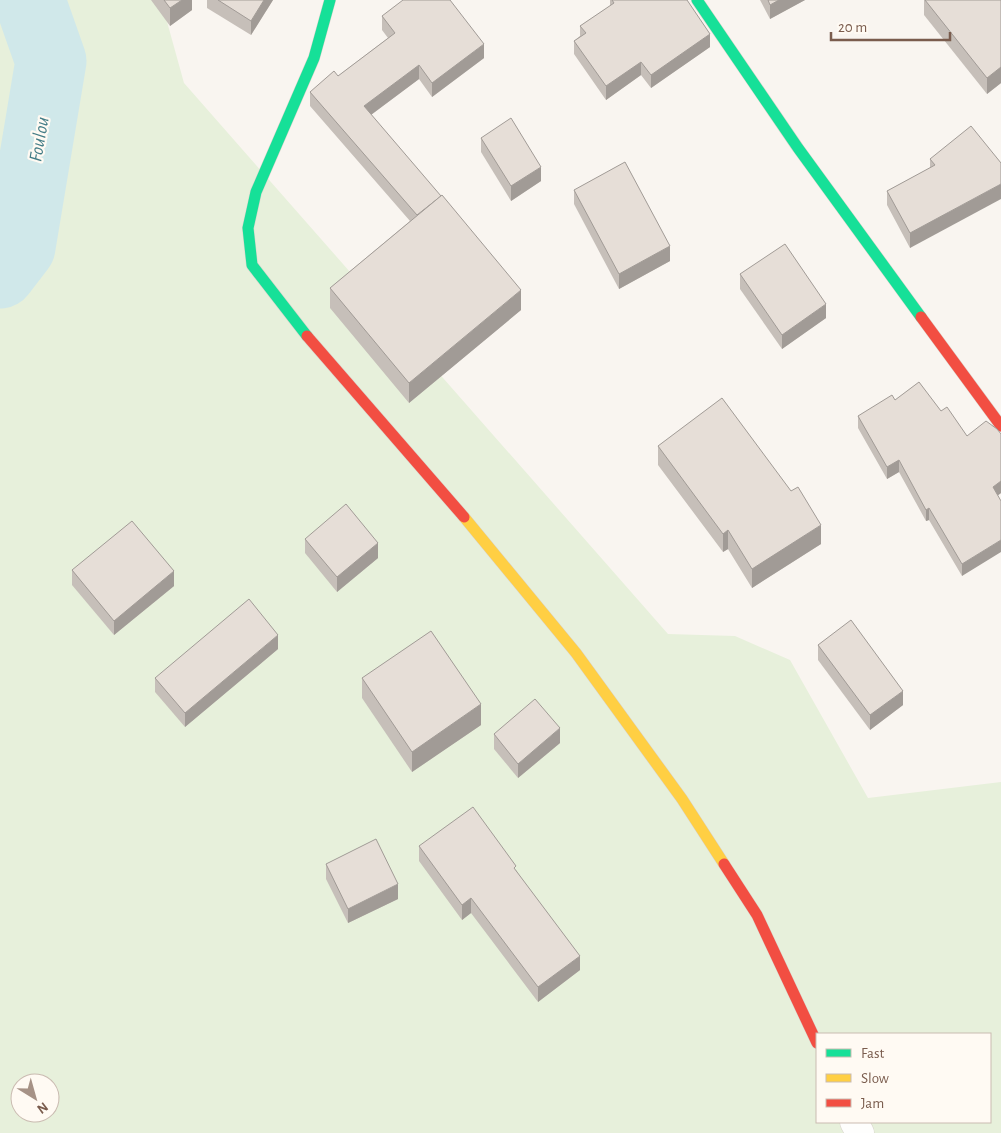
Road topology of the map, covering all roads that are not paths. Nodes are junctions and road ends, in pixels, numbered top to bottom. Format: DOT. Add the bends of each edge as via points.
graph roads {
  1 [pos="330,0"];
  2 [pos="697,0"];
  3 [pos="1001,426"];
  4 [pos="816,1041"];
  1 -- 4 [label="street" via="314,58 256,192 248,228 252,265 298,325 446,495 576,653 682,799 757,915"];
  2 -- 3 [label="street" via="798,148"];
}
